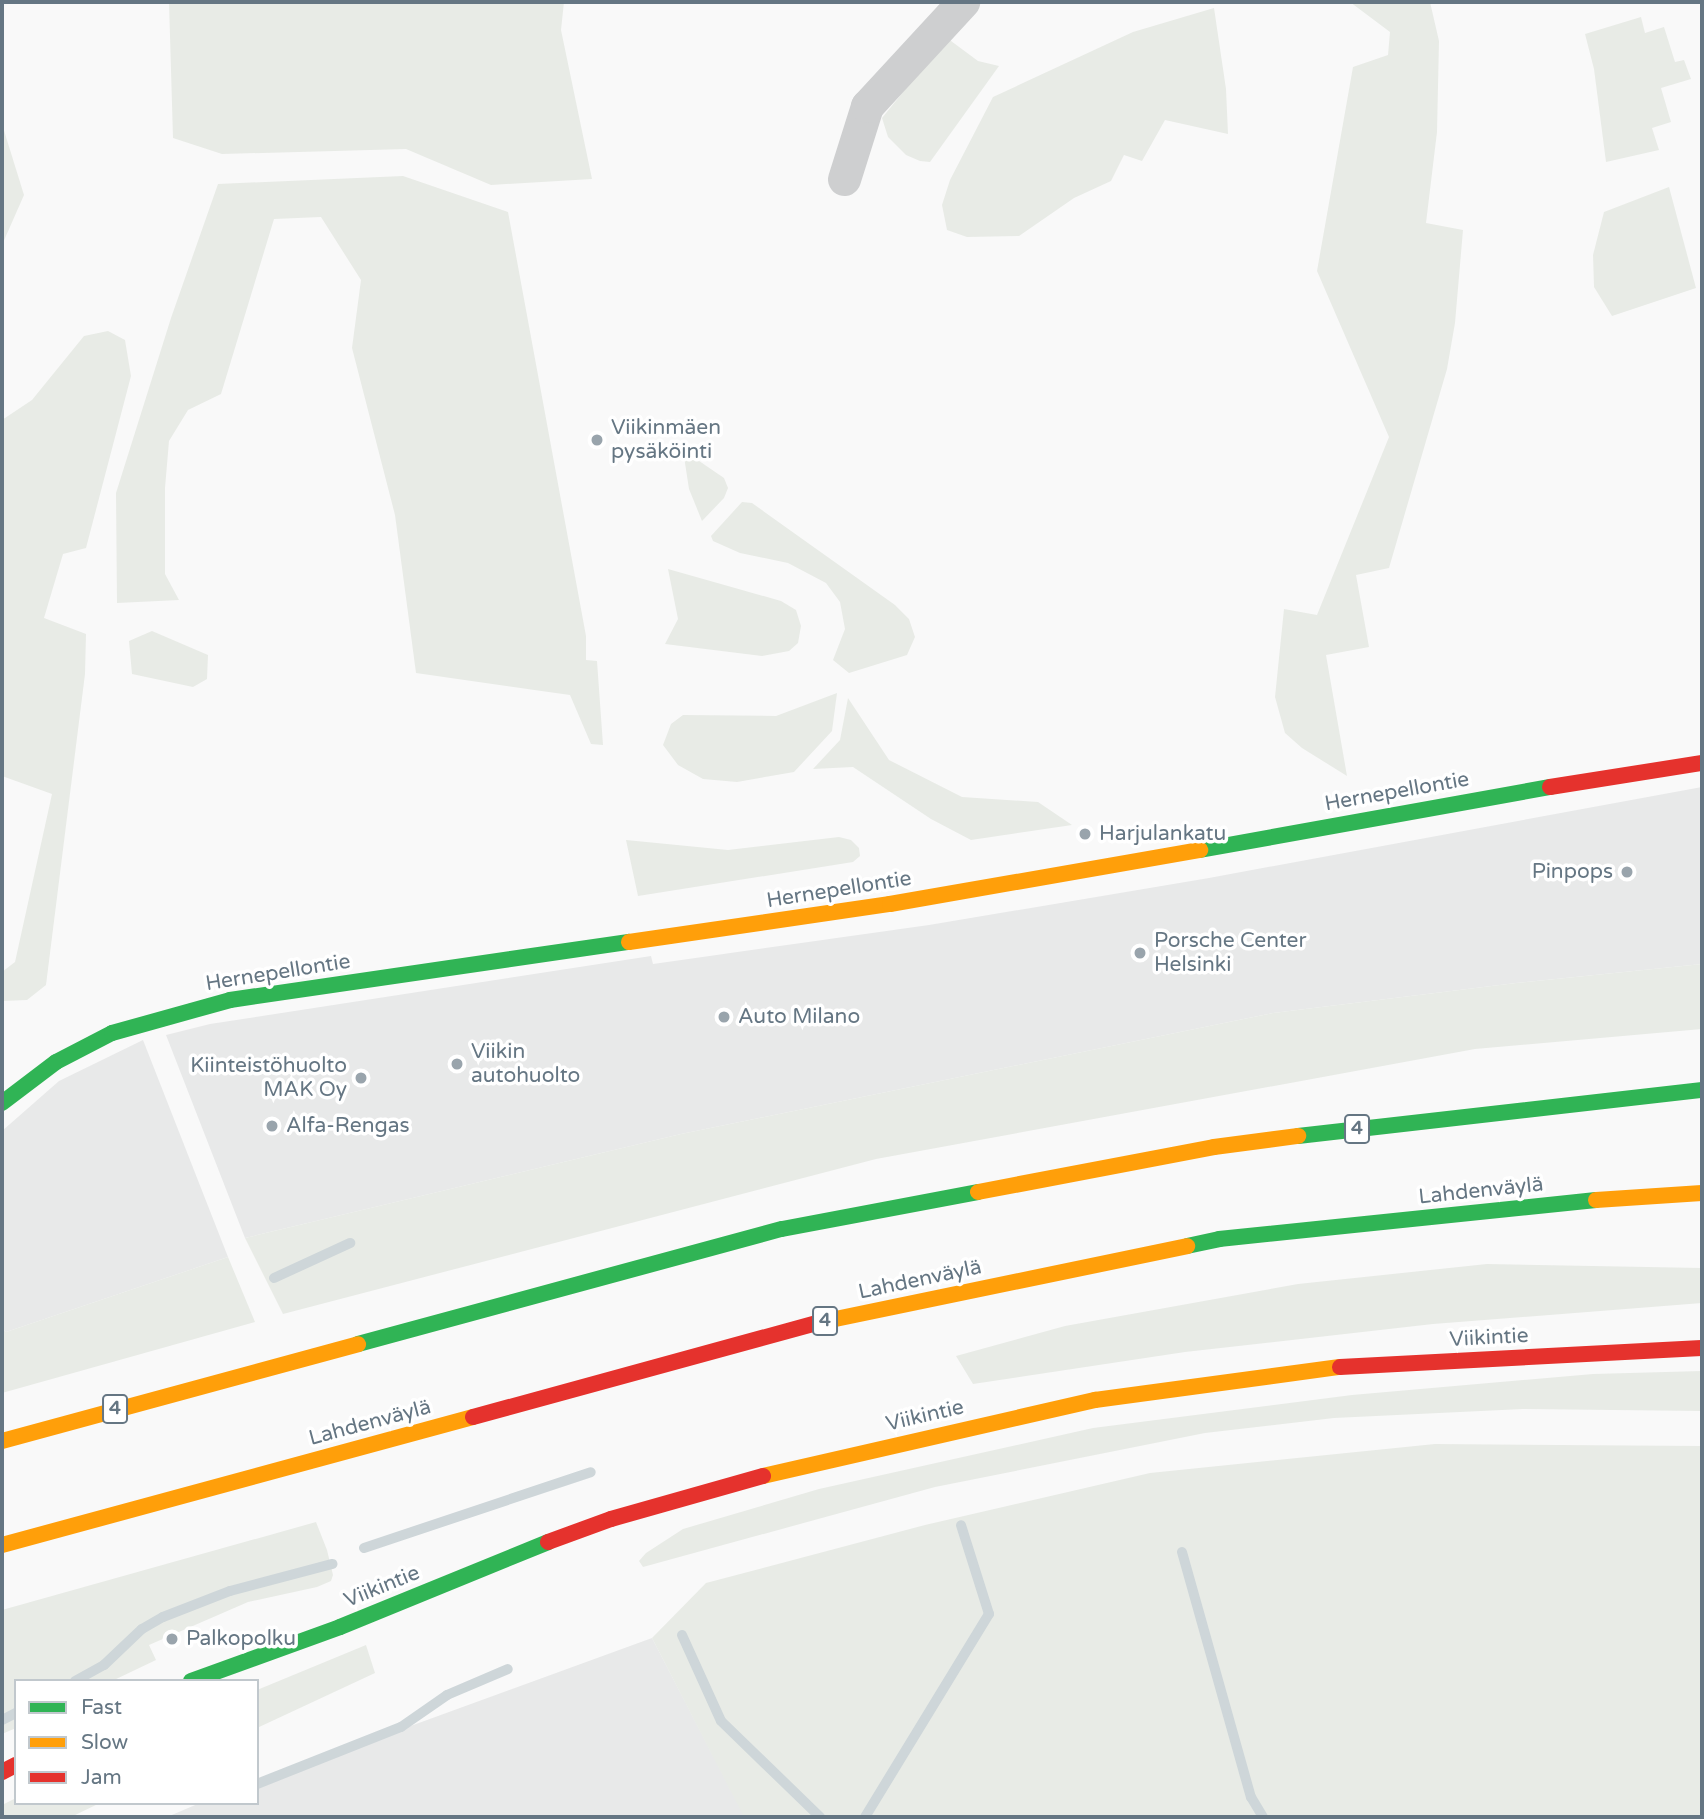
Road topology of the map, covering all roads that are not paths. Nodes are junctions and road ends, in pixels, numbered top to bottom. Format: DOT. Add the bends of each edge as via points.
graph roads {
  1 [pos="963,2"];
  2 [pos="844,178"];
  3 [pos="1702,762"];
  4 [pos="1702,1090"];
  5 [pos="2,1103"];
  6 [pos="1702,1195"];
  7 [pos="1702,1348"];
  8 [pos="2,1441"];
  9 [pos="2,1545"];
  10 [pos="197,1679"];
  1 -- 2 [label="street" via="867,106"];
  3 -- 5 [label="main road, Hernepellontie" via="890,904 230,1000 112,1032 56,1062"];
  4 -- 8 [label="main road, 4" via="1214,1147 782,1229"];
  6 -- 9 [label="main road, Lahdenväylä / 4" via="1668,1194 1219,1240 813,1324"];
  7 -- 10 [label="main road, Viikintie" via="1349,1366 1069,1405 805,1464 611,1519"];
}
